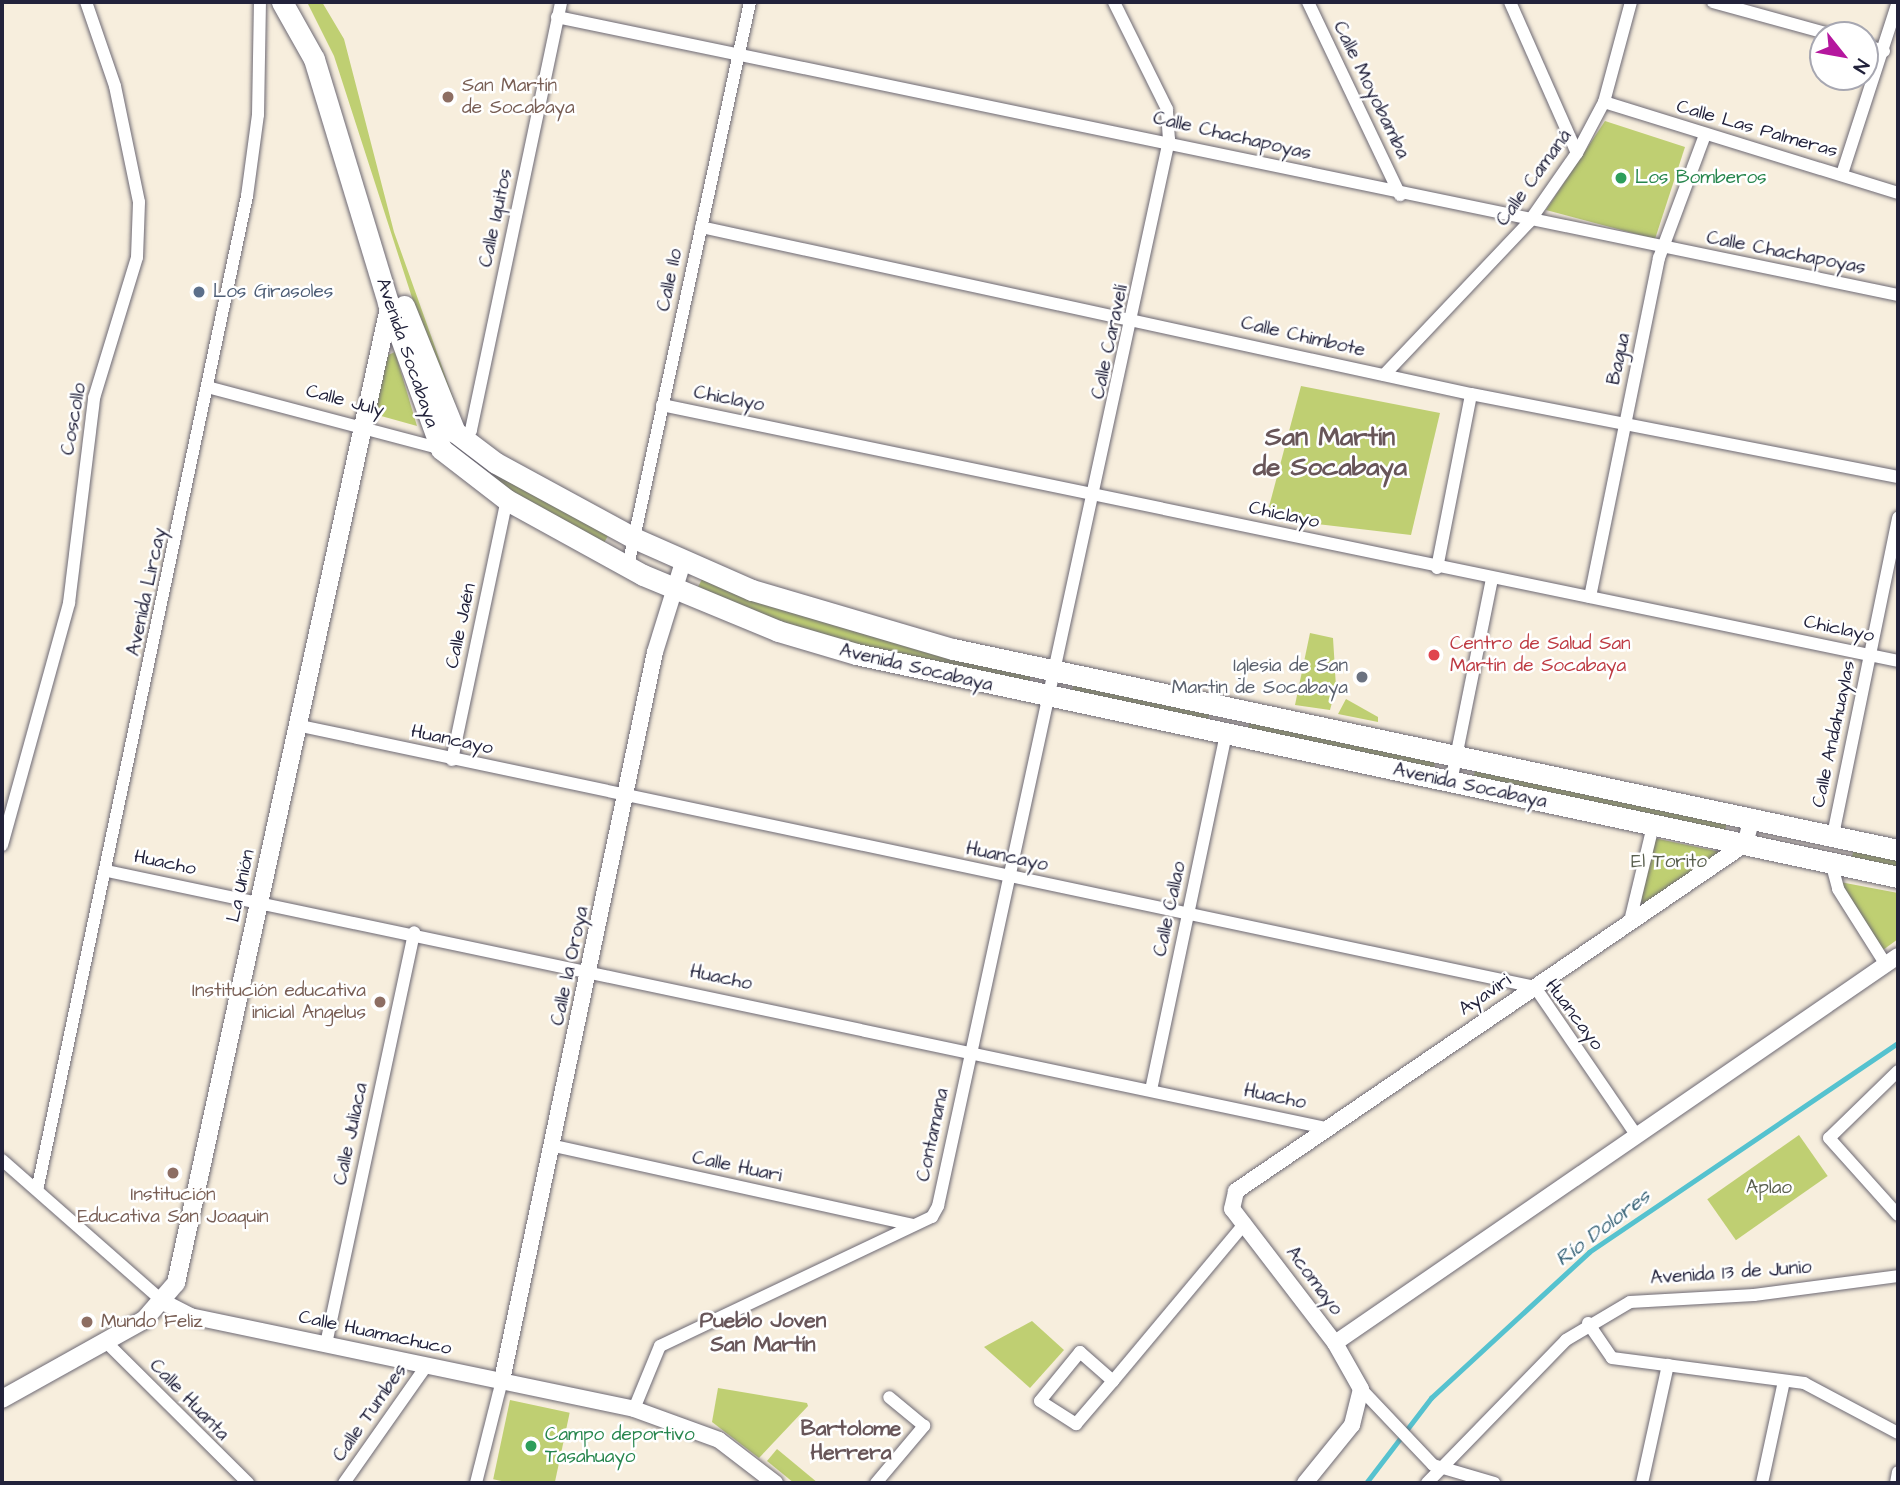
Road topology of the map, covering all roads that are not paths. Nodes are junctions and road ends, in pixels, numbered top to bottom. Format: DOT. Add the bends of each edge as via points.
graph roads {
  1 [pos="86,2"];
  2 [pos="260,2"];
  3 [pos="282,2"];
  4 [pos="300,2"];
  5 [pos="561,2"];
  6 [pos="750,2"];
  7 [pos="1114,2"];
  8 [pos="1308,2"];
  9 [pos="1510,2"];
  10 [pos="1631,2"];
  11 [pos="1713,2"];
  12 [pos="1898,2"];
  13 [pos="557,18"];
  14 [pos="1809,28"];
  15 [pos="1879,49"];
  16 [pos="1884,51"];
  17 [pos="738,58"];
  18 [pos="1604,102"];
  19 [pos="1705,135"];
  20 [pos="1169,140"];
  21 [pos="1577,153"];
  22 [pos="1842,174"];
  23 [pos="1898,193"];
  24 [pos="1400,195"];
  25 [pos="1529,222"];
  26 [pos="701,226"];
  27 [pos="1666,250"];
  28 [pos="1898,295"];
  29 [pos="395,301"];
  30 [pos="1135,318"];
  31 [pos="1384,375"];
  32 [pos="211,388"];
  33 [pos="1471,394"];
  34 [pos="662,405"];
  35 [pos="1625,423"];
  36 [pos="361,424"];
  37 [pos="467,442"];
  38 [pos="441,449"];
  39 [pos="1898,477"];
  40 [pos="1096,493"];
  41 [pos="507,500"];
  42 [pos="1898,518"];
  43 [pos="634,538"];
  44 [pos="683,562"];
  45 [pos="628,566"];
  46 [pos="1437,568"];
  47 [pos="1492,579"];
  48 [pos="673,590"];
  49 [pos="1590,597"];
  50 [pos="1870,655"];
  51 [pos="1898,661"];
  52 [pos="1056,671"];
  53 [pos="1049,698"];
  54 [pos="296,725"];
  55 [pos="1226,735"];
  56 [pos="1457,755"];
  57 [pos="452,760"];
  58 [pos="1451,782"];
  59 [pos="626,795"];
  60 [pos="1752,817"];
  61 [pos="1653,826"];
  62 [pos="1833,835"];
  63 [pos="1745,844"];
  64 [pos="2,845"];
  65 [pos="1898,850"];
  66 [pos="1831,862"];
  67 [pos="107,870"];
  68 [pos="1007,876"];
  69 [pos="1898,877"];
  70 [pos="260,902"];
  71 [pos="1189,915"];
  72 [pos="1630,921"];
  73 [pos="414,932"];
  74 [pos="1892,960"];
  75 [pos="591,970"];
  76 [pos="1535,987"];
  77 [pos="970,1053"];
  78 [pos="1898,1071"];
  79 [pos="1150,1090"];
  80 [pos="1325,1128"];
  81 [pos="1637,1136"];
  82 [pos="554,1146"];
  83 [pos="2,1160"];
  84 [pos="38,1186"];
  85 [pos="1230,1201"];
  86 [pos="1898,1215"];
  87 [pos="1245,1223"];
  88 [pos="912,1225"];
  89 [pos="1898,1276"];
  90 [pos="165,1303"];
  91 [pos="1588,1323"];
  92 [pos="104,1341"];
  93 [pos="1335,1343"];
  94 [pos="326,1344"];
  95 [pos="427,1365"];
  96 [pos="1668,1365"];
  97 [pos="502,1380"];
  98 [pos="1113,1381"];
  99 [pos="1784,1381"];
  100 [pos="1361,1390"];
  101 [pos="890,1397"];
  102 [pos="2,1399"];
  103 [pos="634,1409"];
  104 [pos="1898,1433"];
  105 [pos="1439,1467"];
  106 [pos="1898,1472"];
  107 [pos="248,1483"];
  108 [pos="344,1483"];
  109 [pos="476,1483"];
  110 [pos="775,1483"];
  111 [pos="876,1483"];
  112 [pos="1305,1483"];
  113 [pos="1427,1483"];
  114 [pos="1494,1483"];
  115 [pos="1642,1483"];
  116 [pos="1762,1483"];
  117 [pos="1896,1483"];
  1 -- 64 [label="street, Coscollo" via="115,86 139,202 137,257 94,398 69,603"];
  2 -- 32 [label="street, Avenida Lircay" via="254,142"];
  3 -- 29 [label="main road, Avenida Socabaya" via="314,58"];
  4 -- 29 [label="main road, Avenida Socabaya" via="325,48"];
  5 -- 13 [label="street, Calle Iquitos"];
  6 -- 17 [label="street, Calle Ilo"];
  7 -- 20 [label="street, Calle Caravelí" via="1167,109"];
  8 -- 24 [label="street, Calle Moyobamba"];
  9 -- 21 [label="street"];
  10 -- 18 [label="street, Calle Camaná"];
  11 -- 14 [label="street"];
  12 -- 16 [label="street"];
  13 -- 17 [label="street, Calle Chachapoyas"];
  13 -- 37 [label="street, Calle Iquitos"];
  15 -- 16 [label="street"];
  16 -- 22 [label="street"];
  17 -- 20 [label="street, Calle Chachapoyas"];
  17 -- 26 [label="street, Calle Ilo"];
  18 -- 19 [label="street, Calle Las Palmeras"];
  18 -- 21 [label="street, Calle Camaná"];
  19 -- 22 [label="street, Calle Las Palmeras"];
  19 -- 27 [label="street, Bagua"];
  20 -- 24 [label="street, Calle Chachapoyas"];
  20 -- 30 [label="street, Calle Caravelí"];
  21 -- 25 [label="street, Calle Camaná"];
  22 -- 23 [label="street, Calle Las Palmeras"];
  24 -- 25 [label="street, Calle Chachapoyas"];
  25 -- 27 [label="street, Calle Chachapoyas"];
  25 -- 31 [label="street, Calle Camaná"];
  26 -- 30 [label="street, Calle Chimbote"];
  26 -- 34 [label="street, Calle Ilo"];
  27 -- 28 [label="street, Calle Chachapoyas"];
  27 -- 35 [label="street, Bagua"];
  29 -- 36 [label="main road, La Unión"];
  29 -- 37 [label="main road, Avenida Socabaya" via="444,415"];
  29 -- 38 [label="main road, Avenida Socabaya"];
  30 -- 31 [label="street, Calle Chimbote"];
  30 -- 40 [label="street, Calle Caravelí"];
  31 -- 33 [label="street, Calle Chimbote"];
  32 -- 36 [label="street, Calle July"];
  32 -- 67 [label="street, Avenida Lircay"];
  33 -- 35 [label="street, Calle Chimbote"];
  33 -- 46 [label="street"];
  34 -- 40 [label="street, Chiclayo"];
  34 -- 43 [label="street, Calle Ilo"];
  35 -- 39 [label="street, Calle Chimbote"];
  35 -- 49 [label="street, Bagua"];
  36 -- 38 [label="street, Calle July"];
  36 -- 54 [label="main road, La Unión"];
  37 -- 38 [label="street"];
  37 -- 43 [label="main road, Avenida Socabaya"];
  38 -- 41 [label="main road, Avenida Socabaya"];
  40 -- 46 [label="street, Chiclayo"];
  40 -- 52 [label="street, Calle Caravelí"];
  41 -- 45 [label="main road, Avenida Socabaya"];
  41 -- 57 [label="street, Calle Jaén"];
  42 -- 50 [label="street, Calle Andahuaylas"];
  43 -- 44 [label="main road, Avenida Socabaya"];
  43 -- 45 [label="street, Calle Ilo"];
  44 -- 48 [label="street, Calle la Oroya"];
  44 -- 52 [label="main road, Avenida Socabaya" via="882,631"];
  45 -- 48 [label="main road, Avenida Socabaya"];
  46 -- 47 [label="street, Chiclayo"];
  47 -- 49 [label="street, Chiclayo"];
  47 -- 56 [label="street"];
  48 -- 53 [label="main road, Avenida Socabaya" via="828,647"];
  48 -- 59 [label="street, Calle la Oroya"];
  49 -- 50 [label="street, Chiclayo"];
  50 -- 51 [label="street, Chiclayo"];
  50 -- 62 [label="street, Calle Andahuaylas"];
  52 -- 53 [label="street, Calle Caravelí"];
  52 -- 56 [label="main road, Avenida Socabaya"];
  53 -- 55 [label="main road, Avenida Socabaya"];
  53 -- 68 [label="street, Contamana"];
  54 -- 57 [label="street, Huancayo"];
  54 -- 70 [label="main road, La Unión"];
  55 -- 58 [label="main road, Avenida Socabaya"];
  55 -- 71 [label="street, Calle Callao"];
  56 -- 58 [label="street"];
  56 -- 60 [label="main road, Avenida Socabaya"];
  57 -- 59 [label="street, Huancayo"];
  58 -- 61 [label="main road, Avenida Socabaya"];
  59 -- 68 [label="street, Huancayo"];
  59 -- 75 [label="street, Calle la Oroya"];
  60 -- 62 [label="main road, Avenida Socabaya"];
  60 -- 63 [label="street"];
  61 -- 63 [label="main road, Avenida Socabaya"];
  61 -- 72 [label="street"];
  62 -- 65 [label="main road, Avenida Socabaya"];
  63 -- 66 [label="main road, Avenida Socabaya"];
  63 -- 72 [label="street, Ayaviri"];
  66 -- 69 [label="main road, Avenida Socabaya"];
  66 -- 74 [label="street" via="1838,889"];
  67 -- 70 [label="street, Huacho"];
  67 -- 84 [label="street, Avenida Lircay"];
  68 -- 71 [label="street, Huancayo"];
  68 -- 77 [label="street, Contamana"];
  70 -- 73 [label="street, Huacho"];
  70 -- 90 [label="main road, La Unión" via="182,1264"];
  71 -- 76 [label="street, Huancayo"];
  71 -- 79 [label="street, Calle Callao"];
  72 -- 76 [label="street, Ayaviri"];
  73 -- 75 [label="street, Huacho"];
  73 -- 94 [label="street, Calle Juliaca"];
  74 -- 81 [label="street"];
  75 -- 77 [label="street, Huacho"];
  75 -- 82 [label="street, Calle la Oroya"];
  76 -- 80 [label="street, Ayaviri"];
  76 -- 81 [label="street, Huancayo"];
  77 -- 79 [label="street, Huacho"];
  77 -- 88 [label="street, Contamana" via="938,1206 932,1217"];
  78 -- 86 [label="street" via="1829,1138"];
  79 -- 80 [label="street, Huacho"];
  80 -- 85 [label="street, Ayaviri"];
  81 -- 93 [label="street"];
  82 -- 88 [label="street, Calle Huari"];
  82 -- 97 [label="street, Calle la Oroya"];
  83 -- 84 [label="street, Calle Huamachuco"];
  84 -- 90 [label="street, Calle Huamachuco"];
  85 -- 87 [label="street, Acomayo"];
  87 -- 93 [label="street, Acomayo"];
  87 -- 98 [label="street"];
  88 -- 103 [label="street, Contamana" via="660,1346"];
  89 -- 91 [label="street, Avenida 13 de Junio" via="1754,1295 1650,1297"];
  90 -- 92 [label="main road"];
  90 -- 94 [label="street, Calle Huamachuco" via="190,1316"];
  91 -- 96 [label="street" via="1612,1358"];
  91 -- 105 [label="street, Avenida 13 de Junio" via="1514,1387"];
  92 -- 102 [label="main road"];
  92 -- 107 [label="street, Calle Huanta"];
  93 -- 100 [label="street, Acomayo"];
  94 -- 95 [label="street, Calle Huamachuco"];
  95 -- 97 [label="street, Calle Huamachuco"];
  95 -- 108 [label="street, Calle Tumbes"];
  96 -- 99 [label="street"];
  96 -- 115 [label="street"];
  97 -- 103 [label="street, Calle Huamachuco"];
  97 -- 109 [label="street"];
  98 -- 98 [label="street" via="1076,1424 1040,1401 1080,1352"];
  99 -- 104 [label="street" via="1821,1389"];
  99 -- 116 [label="street"];
  100 -- 105 [label="street"];
  100 -- 112 [label="street" via="1352,1424"];
  101 -- 111 [label="street" via="925,1426"];
  103 -- 110 [label="street, Calle Huamachuco" via="719,1440"];
  105 -- 113 [label="street, Avenida 13 de Junio"];
  105 -- 114 [label="street"];
  106 -- 117 [label="street"];
}
